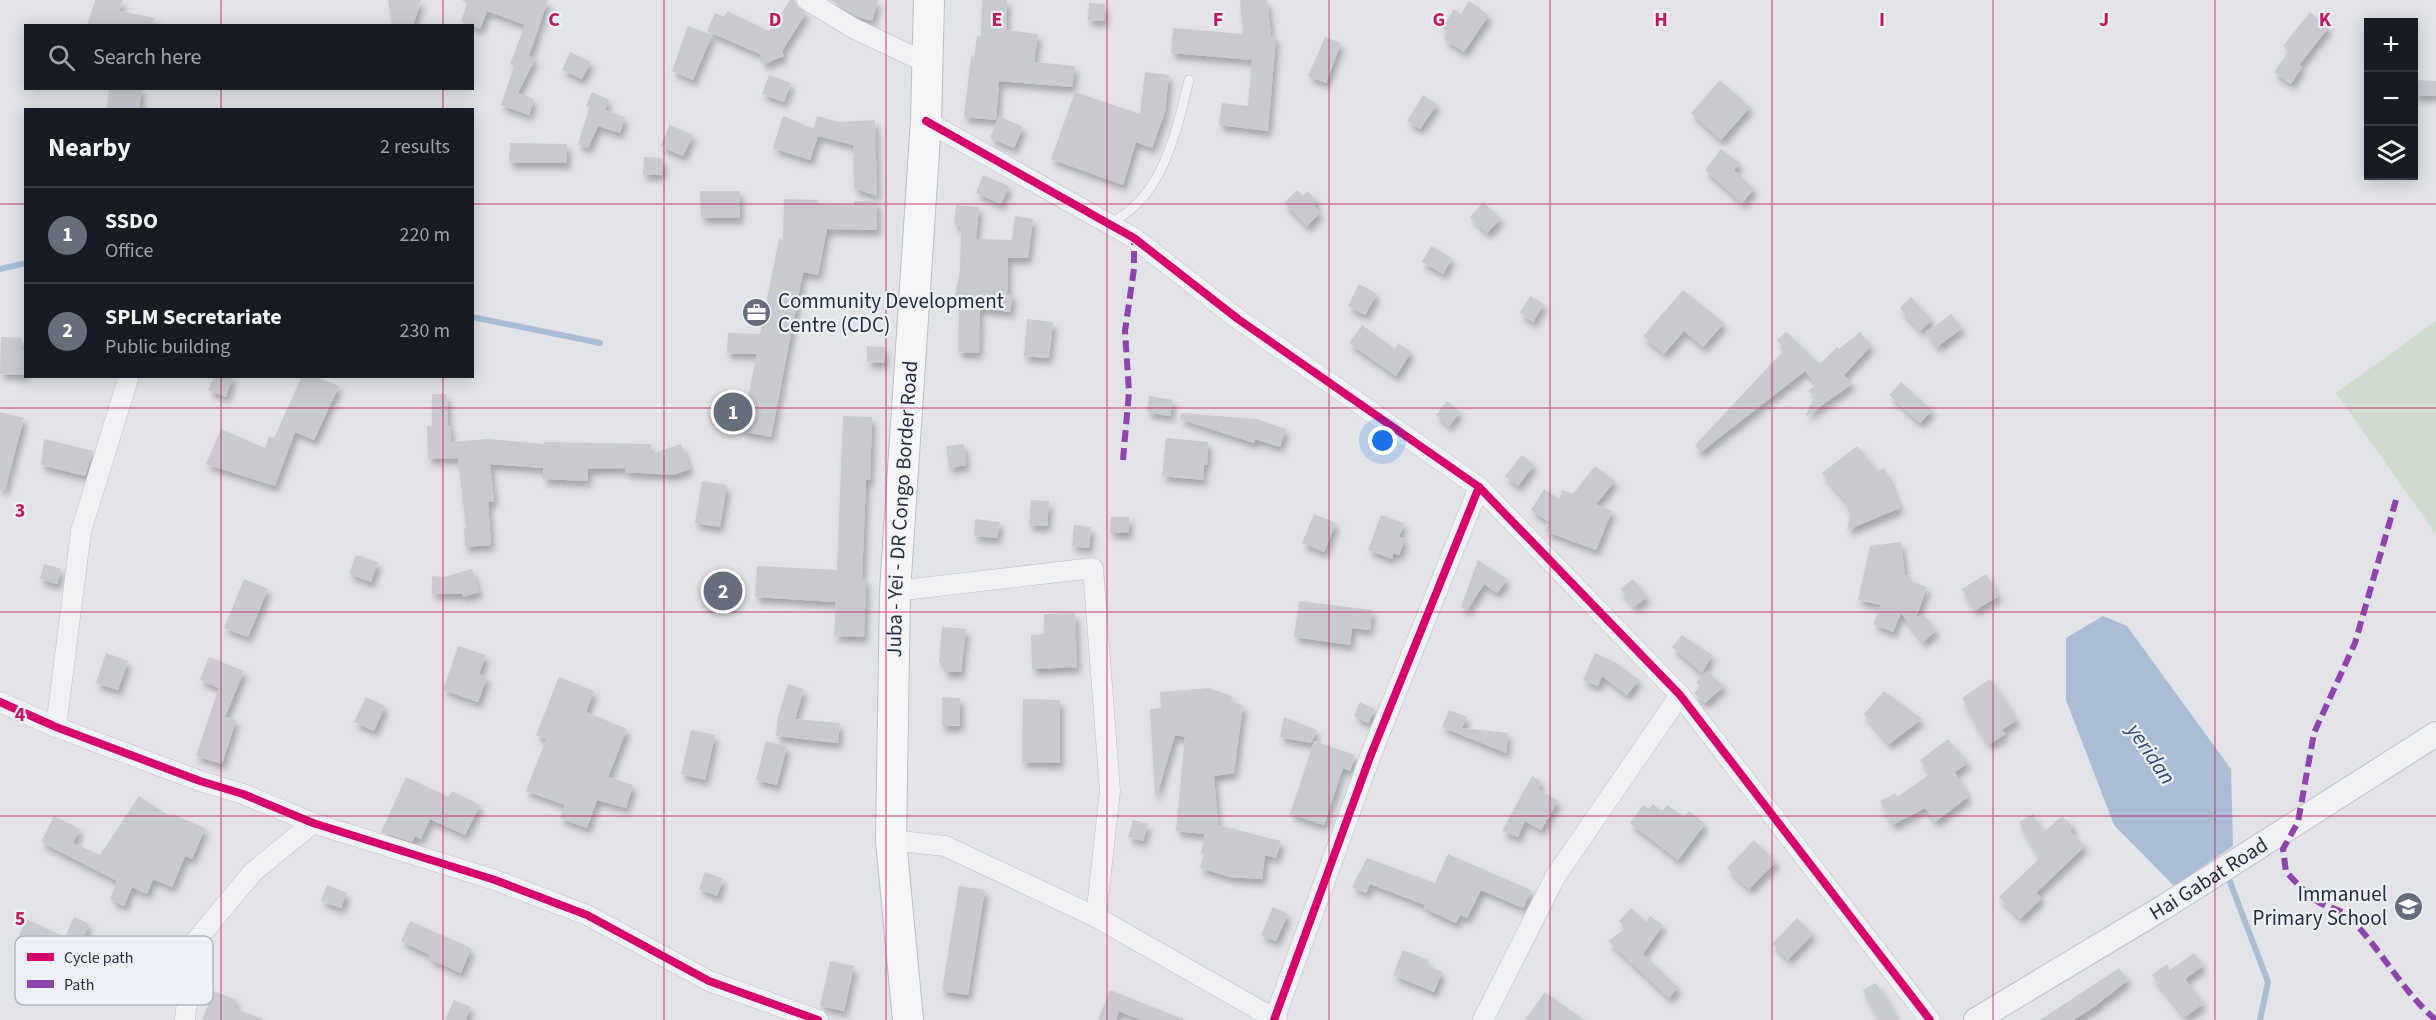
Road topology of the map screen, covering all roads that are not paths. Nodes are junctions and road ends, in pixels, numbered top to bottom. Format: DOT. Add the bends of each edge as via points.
graph roads {
  1 [pos="807,0"];
  2 [pos="929,0"];
  3 [pos="928,64"];
  4 [pos="1189,80"];
  5 [pos="927,121"];
  6 [pos="1108,224"];
  7 [pos="128,378"];
  8 [pos="1479,487"];
  9 [pos="895,591"];
  10 [pos="1680,695"];
  11 [pos="0,702"];
  12 [pos="56,727"];
  13 [pos="2436,734"];
  14 [pos="313,823"];
  15 [pos="891,840"];
  16 [pos="1096,917"];
  17 [pos="200,936"];
  18 [pos="187,1005"];
  19 [pos="185,1020"];
  20 [pos="818,1020"];
  21 [pos="908,1020"];
  22 [pos="1275,1020"];
  23 [pos="1483,1020"];
  24 [pos="1930,1020"];
  25 [pos="1976,1020"];
  1 -- 3 [label="street" via="853,28"];
  2 -- 3 [label="main road, Juba - Yei - DR Congo Border Road"];
  3 -- 5 [label="main road, Juba - Yei - DR Congo Border Road"];
  4 -- 6 [label="lane" via="1167,155 1154,182 1127,215"];
  5 -- 6 [label="street"];
  5 -- 9 [label="main road, Juba - Yei - DR Congo Border Road"];
  6 -- 8 [label="street" via="1134,238 1238,319"];
  7 -- 12 [label="street" via="81,531"];
  8 -- 10 [label="street"];
  8 -- 22 [label="street" via="1370,757"];
  9 -- 15 [label="main road, Juba - Yei - DR Congo Border Road"];
  9 -- 16 [label="street" via="1093,568 1110,791"];
  10 -- 23 [label="street" via="1555,877"];
  10 -- 24 [label="street"];
  11 -- 12 [label="street"];
  12 -- 14 [label="street"];
  13 -- 25 [label="street, Hai Gabat Road" via="2214,876"];
  14 -- 17 [label="street" via="253,872"];
  14 -- 20 [label="street" via="495,880 587,915 709,981"];
  15 -- 16 [label="street" via="945,846"];
  15 -- 21 [label="main road, Juba - Yei - DR Congo Border Road"];
  16 -- 22 [label="street"];
  18 -- 19 [label="street"];
}
